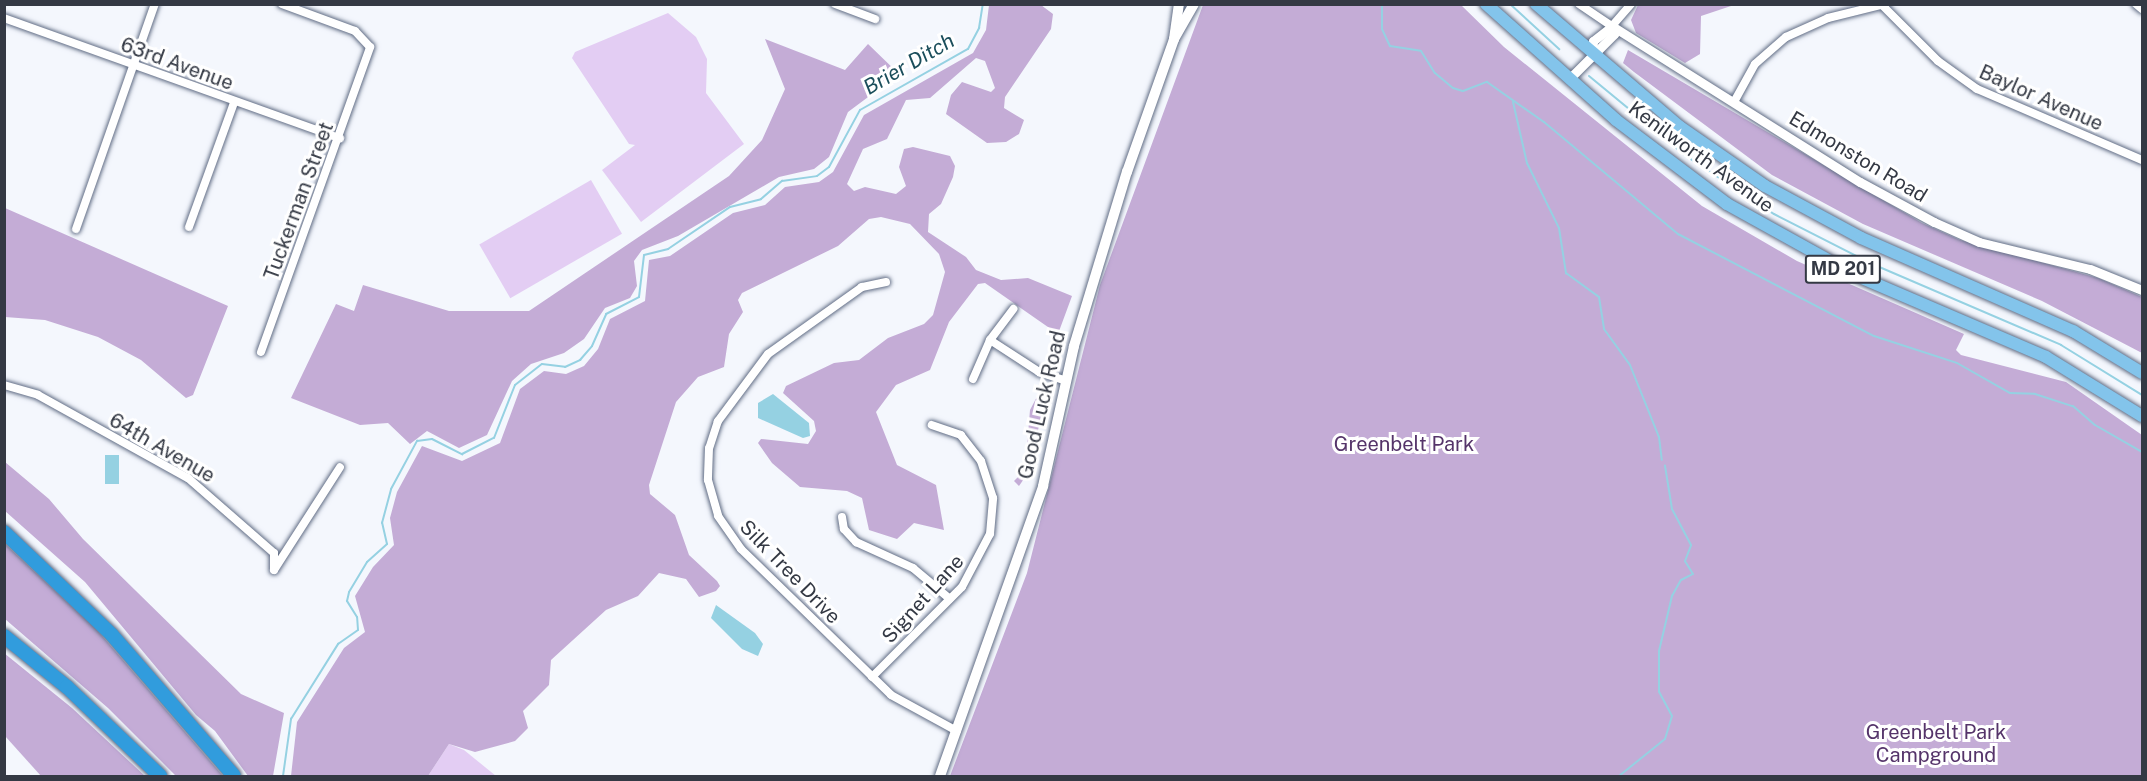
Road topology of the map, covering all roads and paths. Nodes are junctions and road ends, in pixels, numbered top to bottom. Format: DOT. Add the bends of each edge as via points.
graph roads {
  1 [pos="155,4"];
  2 [pos="282,4"];
  3 [pos="835,4"];
  4 [pos="1179,4"];
  5 [pos="1194,4"];
  6 [pos="1486,4"];
  7 [pos="1536,4"];
  8 [pos="1579,4"];
  9 [pos="1631,4"];
  10 [pos="2136,4"];
  11 [pos="1883,5"];
  12 [pos="2142,9"];
  13 [pos="4,18"];
  14 [pos="875,19"];
  15 [pos="1612,26"];
  16 [pos="1174,39"];
  17 [pos="1592,54"];
  18 [pos="133,65"];
  19 [pos="1569,79"];
  20 [pos="234,102"];
  21 [pos="1734,102"];
  22 [pos="340,138"];
  23 [pos="2142,160"];
  24 [pos="189,227"];
  25 [pos="76,229"];
  26 [pos="886,282"];
  27 [pos="2142,290"];
  28 [pos="1013,309"];
  29 [pos="990,340"];
  30 [pos="261,352"];
  31 [pos="2142,373"];
  32 [pos="973,379"];
  33 [pos="1066,381"];
  34 [pos="4,385"];
  35 [pos="2142,416"];
  36 [pos="932,425"];
  37 [pos="340,468"];
  38 [pos="842,517"];
  39 [pos="4,532"];
  40 [pos="950,599"];
  41 [pos="4,636"];
  42 [pos="872,677"];
  43 [pos="957,731"];
  44 [pos="160,777"];
  45 [pos="234,777"];
  46 [pos="940,777"];
  1 -- 18 [label="street"];
  2 -- 22 [label="street, Tuckerman Street" via="362,35 370,47"];
  3 -- 14 [label="street"];
  4 -- 16 [label="main road, Good Luck Road"];
  5 -- 16 [label="main road, Good Luck Road"];
  6 -- 19 [label="main road, Kenilworth Avenue / MD 201"];
  7 -- 17 [label="main road, Kenilworth Avenue / MD 201"];
  8 -- 15 [label="street, Edmonston Road"];
  9 -- 15 [label="street"];
  10 -- 12 [label="street"];
  11 -- 21 [label="street" via="1828,18 1786,37 1755,64"];
  11 -- 23 [label="street, Baylor Avenue" via="1938,61 1977,89"];
  13 -- 18 [label="street, 63rd Avenue"];
  15 -- 17 [label="street" via="1593,41"];
  15 -- 21 [label="street, Edmonston Road"];
  16 -- 33 [label="main road, Good Luck Road" via="1095,273"];
  17 -- 19 [label="street"];
  17 -- 31 [label="main road, Kenilworth Avenue / MD 201" via="1689,134 1796,204 1893,253 2073,331"];
  18 -- 20 [label="street, 63rd Avenue"];
  18 -- 25 [label="street"];
  19 -- 35 [label="main road, Kenilworth Avenue / MD 201" via="1655,153 1760,224 1855,275 2046,357"];
  20 -- 22 [label="street, 63rd Avenue"];
  20 -- 24 [label="street"];
  21 -- 27 [label="street, Edmonston Road" via="1934,222 1979,242 2090,269"];
  22 -- 30 [label="street, Tuckerman Street"];
  26 -- 42 [label="street, Silk Tree Drive" via="862,287 768,354 718,421 707,469 714,508 729,534"];
  28 -- 29 [label="street"];
  29 -- 32 [label="street"];
  29 -- 33 [label="street" via="1039,372"];
  33 -- 43 [label="main road, Good Luck Road" via="1040,495"];
  34 -- 37 [label="street, 64th Avenue" via="51,402 188,478 274,553 274,570"];
  36 -- 40 [label="street, Signet Lane" via="954,430 968,442 986,471 993,498 993,522 984,551"];
  38 -- 40 [label="street" via="844,529 856,542 913,568"];
  39 -- 45 [label="highway" via="112,635"];
  40 -- 42 [label="street, Signet Lane"];
  41 -- 44 [label="highway" via="75,694"];
  42 -- 43 [label="street, Silk Tree Drive" via="915,712"];
  43 -- 46 [label="main road, Good Luck Road"];
}
